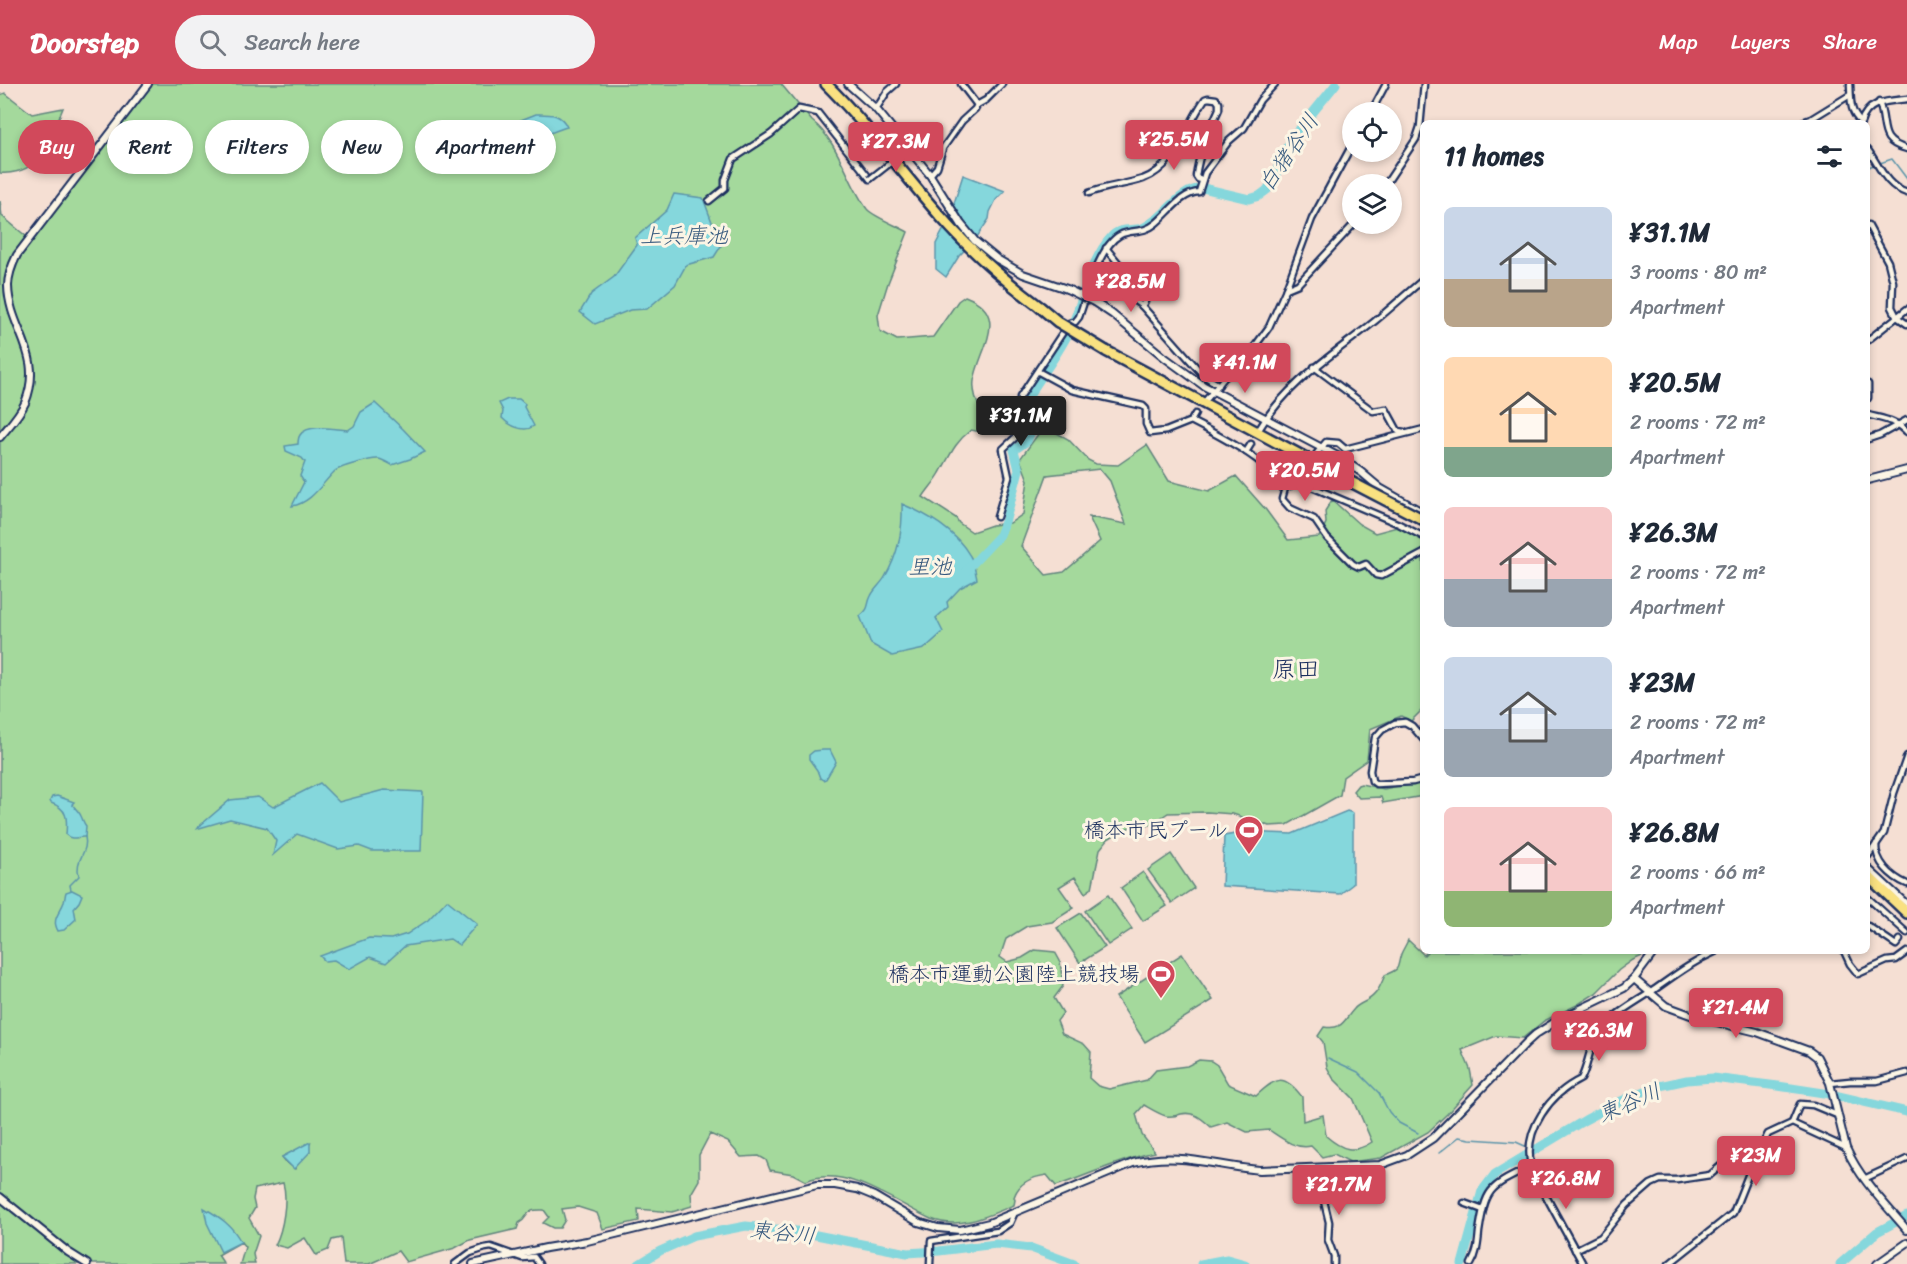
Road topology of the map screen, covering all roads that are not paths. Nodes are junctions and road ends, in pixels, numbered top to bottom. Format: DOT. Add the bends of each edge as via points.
graph roads {
  1 [pos="148,84"];
  2 [pos="826,84"];
  3 [pos="848,84"];
  4 [pos="896,84"];
  5 [pos="961,84"];
  6 [pos="1002,84"];
  7 [pos="1275,84"];
  8 [pos="1386,84"];
  9 [pos="1424,84"];
  10 [pos="1850,84"];
  11 [pos="1850,95"];
  12 [pos="1907,99"];
  13 [pos="1376,102"];
  14 [pos="1879,102"];
  15 [pos="977,105"];
  16 [pos="876,109"];
  17 [pos="1421,120"];
  18 [pos="1808,120"];
  19 [pos="1858,120"];
  20 [pos="1862,120"];
  21 [pos="1420,127"];
  22 [pos="908,149"];
  23 [pos="1907,149"];
  24 [pos="1870,153"];
  25 [pos="1342,162"];
  26 [pos="1393,174"];
  27 [pos="930,176"];
  28 [pos="1202,180"];
  29 [pos="1089,193"];
  30 [pos="1907,193"];
  31 [pos="709,201"];
  32 [pos="1870,229"];
  33 [pos="1345,234"];
  34 [pos="1106,248"];
  35 [pos="1093,280"];
  36 [pos="1420,282"];
  37 [pos="1286,289"];
  38 [pos="1142,306"];
  39 [pos="1907,309"];
  40 [pos="1897,317"];
  41 [pos="1907,324"];
  42 [pos="1870,338"];
  43 [pos="1314,367"];
  44 [pos="1039,372"];
  45 [pos="1219,384"];
  46 [pos="1214,391"];
  47 [pos="1206,400"];
  48 [pos="1195,414"];
  49 [pos="1870,416"];
  50 [pos="1266,417"];
  51 [pos="1907,420"];
  52 [pos="1191,421"];
  53 [pos="1901,425"];
  54 [pos="1260,428"];
  55 [pos="1420,430"];
  56 [pos="1407,432"];
  57 [pos="1907,432"];
  58 [pos="0,437"];
  59 [pos="1870,438"];
  60 [pos="1251,444"];
  61 [pos="1321,447"];
  62 [pos="1246,452"];
  63 [pos="1314,457"];
  64 [pos="1907,470"];
  65 [pos="1307,474"];
  66 [pos="1870,479"];
  67 [pos="1303,480"];
  68 [pos="1285,488"];
  69 [pos="1412,507"];
  70 [pos="1420,511"];
  71 [pos="997,518"];
  72 [pos="1420,518"];
  73 [pos="1399,524"];
  74 [pos="1420,535"];
  75 [pos="1420,555"];
  76 [pos="1420,735"];
  77 [pos="1907,756"];
  78 [pos="1420,780"];
  79 [pos="1876,844"];
  80 [pos="1870,853"];
  81 [pos="1870,876"];
  82 [pos="1870,876"];
  83 [pos="1907,884"];
  84 [pos="1870,900"];
  85 [pos="1907,904"];
  86 [pos="1907,913"];
  87 [pos="1870,927"];
  88 [pos="1907,933"];
  89 [pos="1900,939"];
  90 [pos="1907,952"];
  91 [pos="1653,954"];
  92 [pos="1710,954"];
  93 [pos="1845,954"];
  94 [pos="1634,979"];
  95 [pos="1650,993"];
  96 [pos="1907,1073"];
  97 [pos="1830,1086"];
  98 [pos="1836,1113"];
  99 [pos="1792,1123"];
  100 [pos="1846,1148"];
  101 [pos="1756,1157"];
  102 [pos="1907,1159"];
  103 [pos="1531,1166"];
  104 [pos="1323,1168"];
  105 [pos="1864,1179"];
  106 [pos="0,1197"];
  107 [pos="1464,1203"];
  108 [pos="1482,1209"];
  109 [pos="1015,1212"];
  110 [pos="1907,1230"];
  111 [pos="1907,1243"];
  112 [pos="1575,1250"];
  113 [pos="515,1255"];
  114 [pos="931,1262"];
  115 [pos="87,1264"];
  116 [pos="455,1264"];
  117 [pos="473,1264"];
  118 [pos="539,1264"];
  119 [pos="1334,1264"];
  120 [pos="1471,1264"];
  121 [pos="1583,1264"];
  122 [pos="1669,1264"];
  123 [pos="1877,1264"];
  1 -- 58 [label="street" via="13,263 9,294 31,362 31,376 24,405"];
  2 -- 72 [label="highway, bridge" via="974,252 1058,322"];
  3 -- 16 [label="street"];
  4 -- 16 [label="street"];
  5 -- 15 [label="street"];
  6 -- 15 [label="street"];
  7 -- 28 [label="street"];
  8 -- 13 [label="street"];
  9 -- 17 [label="street"];
  10 -- 11 [label="street"];
  11 -- 18 [label="street"];
  11 -- 19 [label="street" via="1851,108"];
  12 -- 14 [label="street"];
  14 -- 20 [label="street"];
  14 -- 23 [label="street" via="1889,141"];
  15 -- 27 [label="street" via="943,148"];
  16 -- 22 [label="street"];
  21 -- 26 [label="street"];
  22 -- 27 [label="street"];
  22 -- 31 [label="street, bridge" via="870,179 818,113 799,109 771,134 733,159 725,188"];
  24 -- 30 [label="street" via="1895,188"];
  25 -- 37 [label="street" via="1312,219"];
  27 -- 46 [label="street, bridge" via="961,224 997,259 1023,274 1094,302"];
  28 -- 29 [label="street" via="1196,176 1197,168 1219,109 1219,103 1212,98 1205,99 1160,170"];
  28 -- 34 [label="street" via="1200,192 1185,196 1154,226 1121,234"];
  32 -- 40 [label="street" via="1888,262 1893,282 1892,307"];
  33 -- 37 [label="street" via="1298,284"];
  34 -- 35 [label="street"];
  34 -- 38 [label="street" via="1144,294"];
  35 -- 38 [label="street"];
  35 -- 44 [label="street" via="1079,317 1069,323"];
  36 -- 43 [label="street"];
  37 -- 45 [label="street" via="1269,327"];
  38 -- 45 [label="street" via="1204,376"];
  39 -- 40 [label="street"];
  40 -- 41 [label="street"];
  40 -- 42 [label="street"];
  43 -- 50 [label="street"];
  43 -- 56 [label="street" via="1373,411 1386,409 1398,431"];
  44 -- 52 [label="street" via="1072,390 1143,406 1150,433"];
  44 -- 71 [label="street" via="1020,398 1019,434 1003,448 1009,477"];
  45 -- 46 [label="street"];
  46 -- 47 [label="street"];
  46 -- 50 [label="street"];
  48 -- 52 [label="street"];
  49 -- 53 [label="street"];
  50 -- 54 [label="street"];
  50 -- 61 [label="street"];
  51 -- 53 [label="street"];
  52 -- 62 [label="street"];
  53 -- 57 [label="street"];
  53 -- 59 [label="street"];
  55 -- 56 [label="street"];
  56 -- 61 [label="street" via="1352,448 1326,442"];
  60 -- 62 [label="street"];
  61 -- 63 [label="street"];
  61 -- 69 [label="street"];
  62 -- 68 [label="street"];
  64 -- 66 [label="street"];
  65 -- 67 [label="street"];
  67 -- 68 [label="street"];
  67 -- 73 [label="street"];
  68 -- 75 [label="street" via="1282,499 1286,504 1314,519 1327,538 1359,567 1366,564 1381,576"];
  69 -- 70 [label="street"];
  69 -- 73 [label="street"];
  73 -- 74 [label="street"];
  76 -- 78 [label="street" via="1405,722 1382,730 1375,738 1370,771 1376,784"];
  77 -- 79 [label="street" via="1884,833"];
  79 -- 80 [label="street"];
  79 -- 83 [label="street" via="1884,866"];
  81 -- 85 [label="street"];
  82 -- 86 [label="highway"];
  84 -- 88 [label="street"];
  87 -- 89 [label="street" via="1896,945"];
  90 -- 93 [label="street" via="1858,974"];
  91 -- 94 [label="street"];
  92 -- 95 [label="street"];
  94 -- 95 [label="street"];
  94 -- 104 [label="street" via="1624,988 1547,1026 1433,1138 1407,1155 1380,1165"];
  95 -- 97 [label="street" via="1666,1006 1696,1017 1757,1032 1809,1051 1817,1057"];
  95 -- 103 [label="street" via="1607,1023 1593,1044 1581,1079 1546,1106 1528,1147"];
  96 -- 97 [label="street"];
  97 -- 98 [label="street"];
  98 -- 99 [label="street" via="1800,1104"];
  98 -- 100 [label="street"];
  99 -- 100 [label="street"];
  99 -- 101 [label="street" via="1768,1134"];
  100 -- 105 [label="street"];
  101 -- 112 [label="street" via="1730,1158 1710,1175 1651,1184 1627,1205 1601,1237"];
  101 -- 122 [label="street" via="1733,1213"];
  102 -- 105 [label="street"];
  103 -- 108 [label="street" via="1491,1190"];
  103 -- 112 [label="street"];
  104 -- 109 [label="street" via="1260,1170 1186,1158 1151,1158"];
  104 -- 119 [label="street" via="1328,1240"];
  105 -- 110 [label="street"];
  106 -- 115 [label="street"];
  107 -- 108 [label="street"];
  108 -- 120 [label="street"];
  109 -- 113 [label="street" via="970,1229 938,1228 918,1222 857,1189 817,1185"];
  109 -- 114 [label="street" via="1010,1223 998,1231 931,1241"];
  111 -- 123 [label="street"];
  112 -- 121 [label="street"];
  113 -- 116 [label="street" via="491,1247 470,1253"];
  113 -- 117 [label="street"];
  113 -- 118 [label="street" via="534,1257"];
}
